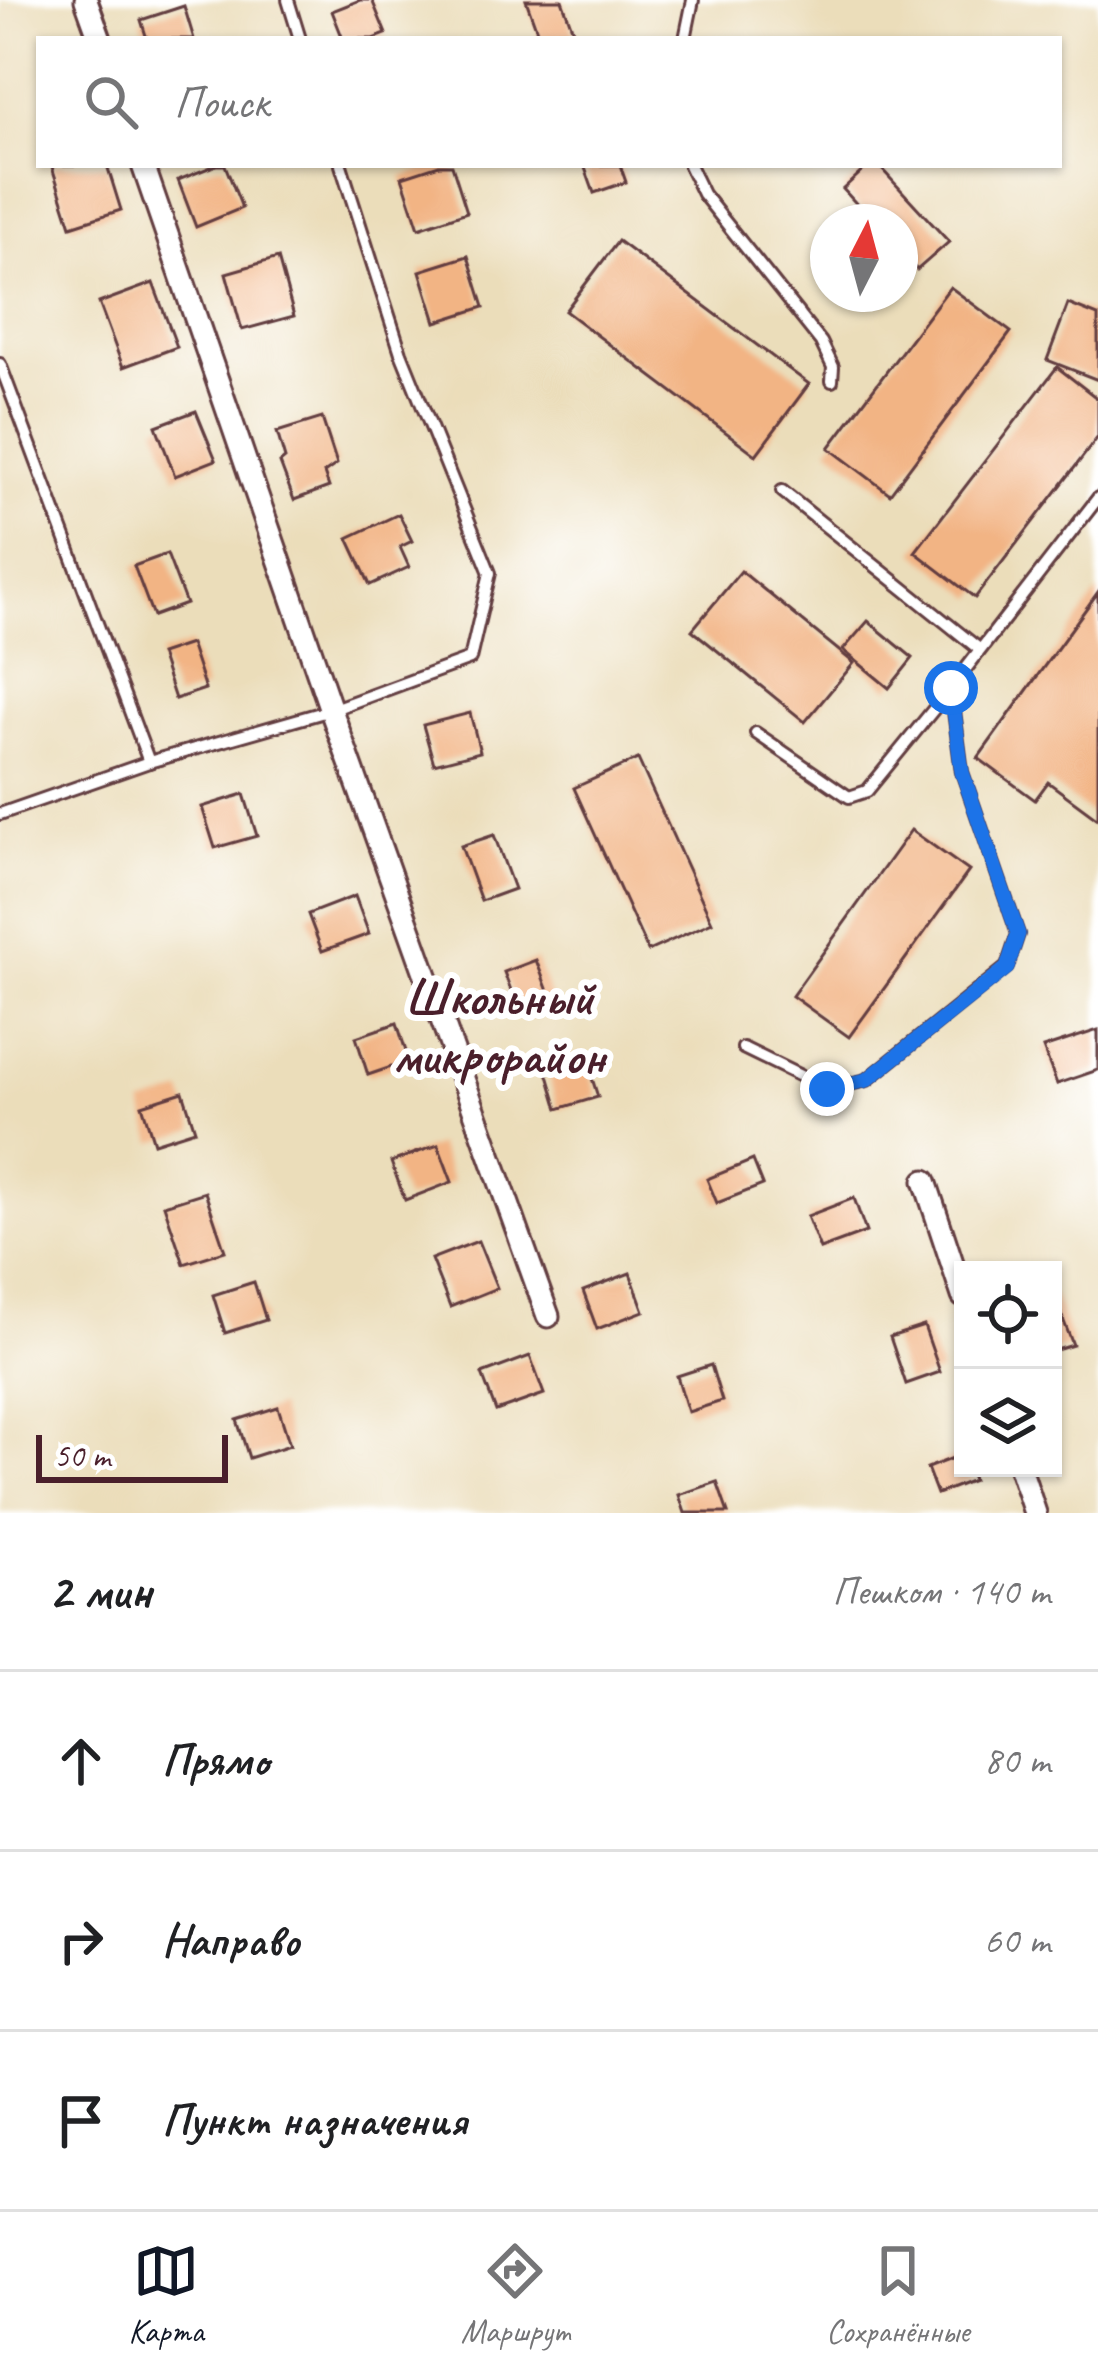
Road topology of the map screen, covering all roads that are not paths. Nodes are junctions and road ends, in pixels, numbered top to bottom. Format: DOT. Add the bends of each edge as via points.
graph roads {
  1 [pos="86,0"];
  2 [pos="288,0"];
  3 [pos="693,0"];
  4 [pos="99,36"];
  5 [pos="299,36"];
  6 [pos="686,36"];
  7 [pos="144,168"];
  8 [pos="341,168"];
  9 [pos="690,168"];
  10 [pos="0,364"];
  11 [pos="832,381"];
  12 [pos="782,490"];
  13 [pos="1098,498"];
  14 [pos="979,649"];
  15 [pos="951,688"];
  16 [pos="332,710"];
  17 [pos="756,734"];
  18 [pos="149,762"];
  19 [pos="0,814"];
  20 [pos="742,1048"];
  21 [pos="925,1181"];
  22 [pos="954,1269"];
  23 [pos="548,1316"];
  24 [pos="1023,1477"];
  25 [pos="1035,1513"];
  1 -- 4 [label="street"];
  2 -- 5 [label="lane"];
  3 -- 6 [label="lane"];
  7 -- 16 [label="street"];
  8 -- 16 [label="lane" via="401,353 490,573 470,658"];
  9 -- 11 [label="lane" via="821,342"];
  10 -- 18 [label="lane"];
  12 -- 14 [label="lane"];
  13 -- 14 [label="lane"];
  14 -- 15 [label="lane"];
  15 -- 17 [label="lane" via="867,791 849,797"];
  15 -- 20 [label="lane" via="962,772 1018,934 1007,968 867,1080 827,1089"];
  16 -- 18 [label="lane"];
  16 -- 23 [label="street"];
  18 -- 19 [label="lane"];
  21 -- 22 [label="street"];
  24 -- 25 [label="street"];
}
